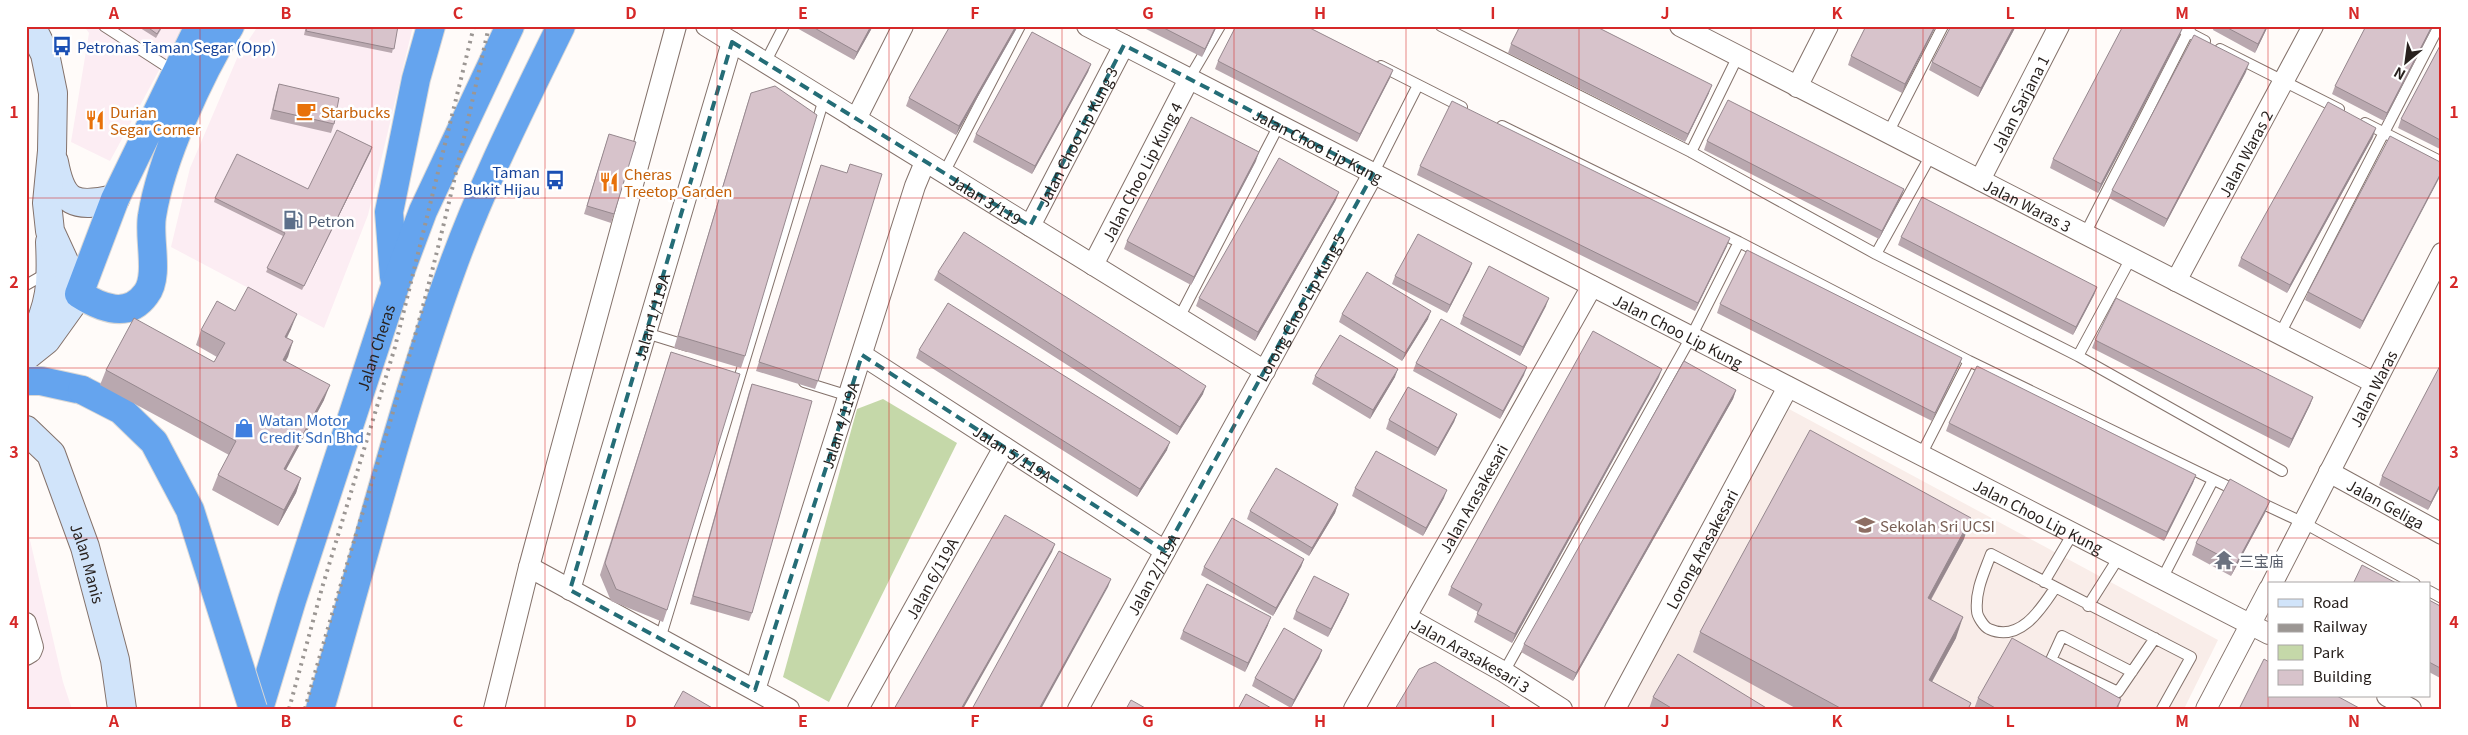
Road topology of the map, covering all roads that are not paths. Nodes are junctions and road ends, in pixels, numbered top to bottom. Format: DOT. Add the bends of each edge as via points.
graph roads {
  1 [pos="32,26"];
  2 [pos="104,26"];
  3 [pos="199,26"];
  4 [pos="230,26"];
  5 [pos="431,26"];
  6 [pos="510,26"];
  7 [pos="561,26"];
  8 [pos="676,26"];
  9 [pos="706,26"];
  10 [pos="784,26"];
  11 [pos="903,26"];
  12 [pos="1020,26"];
  13 [pos="1087,26"];
  14 [pos="1220,26"];
  15 [pos="1441,26"];
  16 [pos="1680,26"];
  17 [pos="1828,26"];
  18 [pos="1943,26"];
  19 [pos="2059,26"];
  20 [pos="2176,26"];
  21 [pos="2312,26"];
  22 [pos="2439,26"];
  23 [pos="2190,29"];
  24 [pos="1460,30"];
  25 [pos="732,42"];
  26 [pos="1124,45"];
  27 [pos="1738,56"];
  28 [pos="1374,62"];
  29 [pos="765,63"];
  30 [pos="175,72"];
  31 [pos="1189,79"];
  32 [pos="2283,81"];
  33 [pos="1418,85"];
  34 [pos="1797,87"];
  35 [pos="824,100"];
  36 [pos="1472,111"];
  37 [pos="856,119"];
  38 [pos="1489,120"];
  39 [pos="1279,125"];
  40 [pos="1888,133"];
  41 [pos="2385,133"];
  42 [pos="52,151"];
  43 [pos="1691,152"];
  44 [pos="1931,155"];
  45 [pos="925,162"];
  46 [pos="2442,162"];
  47 [pos="944,173"];
  48 [pos="1374,174"];
  49 [pos="1980,180"];
  50 [pos="115,199"];
  51 [pos="1030,226"];
  52 [pos="50,231"];
  53 [pos="2085,234"];
  54 [pos="1739,242"];
  55 [pos="2442,253"];
  56 [pos="1876,254"];
  57 [pos="2131,258"];
  58 [pos="1093,265"];
  59 [pos="51,271"];
  60 [pos="2176,281"];
  61 [pos="26,285"];
  62 [pos="395,286"];
  63 [pos="1592,286"];
  64 [pos="79,294"];
  65 [pos="1179,318"];
  66 [pos="646,333"];
  67 [pos="2280,334"];
  68 [pos="1691,337"];
  69 [pos="700,350"];
  70 [pos="26,354"];
  71 [pos="862,356"];
  72 [pos="2078,356"];
  73 [pos="1969,361"];
  74 [pos="1265,371"];
  75 [pos="795,379"];
  76 [pos="26,381"];
  77 [pos="2375,383"];
  78 [pos="1788,386"];
  79 [pos="849,396"];
  80 [pos="26,430"];
  81 [pos="1227,441"];
  82 [pos="1004,447"];
  83 [pos="1921,455"];
  84 [pos="2282,471"];
  85 [pos="2330,472"];
  86 [pos="2213,480"];
  87 [pos="2304,523"];
  88 [pos="2440,529"];
  89 [pos="2073,533"];
  90 [pos="1165,551"];
  91 [pos="2119,557"];
  92 [pos="529,568"];
  93 [pos="2162,579"];
  94 [pos="2044,582"];
  95 [pos="2273,582"];
  96 [pos="2411,582"];
  97 [pos="2055,588"];
  98 [pos="570,590"];
  99 [pos="2268,591"];
  100 [pos="2430,592"];
  101 [pos="2442,598"];
  102 [pos="292,600"];
  103 [pos="2088,606"];
  104 [pos="1406,617"];
  105 [pos="26,623"];
  106 [pos="2251,624"];
  107 [pos="344,630"];
  108 [pos="2268,633"];
  109 [pos="2155,638"];
  110 [pos="660,639"];
  111 [pos="26,655"];
  112 [pos="1504,672"];
  113 [pos="2132,672"];
  114 [pos="755,690"];
  115 [pos="2391,698"];
  116 [pos="122,709"];
  117 [pos="239,709"];
  118 [pos="254,709"];
  119 [pos="260,709"];
  120 [pos="320,709"];
  121 [pos="337,709"];
  122 [pos="494,709"];
  123 [pos="789,709"];
  124 [pos="858,709"];
  125 [pos="1078,709"];
  126 [pos="1354,709"];
  127 [pos="1562,709"];
  128 [pos="1614,709"];
  129 [pos="2162,709"];
  130 [pos="2206,709"];
  131 [pos="2411,709"];
  1 -- 42 [label="street" via="46,54 53,94"];
  2 -- 30 [label="lane"];
  3 -- 30 [label="highway"];
  4 -- 64 [label="highway" via="213,54 163,171 152,216 153,279 147,294 124,310 94,303"];
  5 -- 62 [label="highway" via="416,79 390,212"];
  6 -- 62 [label="highway, Jalan Cheras" via="423,211"];
  7 -- 107 [label="highway" via="498,158 451,270 390,462"];
  8 -- 92 [label="street"];
  9 -- 25 [label="street, Jalan 3/119"];
  10 -- 29 [label="lane"];
  11 -- 37 [label="street"];
  12 -- 47 [label="lane"];
  13 -- 26 [label="street, Jalan Choo Lip Kung"];
  14 -- 31 [label="lane"];
  15 -- 24 [label="lane"];
  16 -- 27 [label="street, Jalan Waras 3"];
  17 -- 34 [label="street"];
  18 -- 40 [label="lane"];
  19 -- 49 [label="street, Jalan Sarjana 1"];
  20 -- 23 [label="lane"];
  21 -- 32 [label="street, Jalan Waras 2"];
  22 -- 41 [label="lane"];
  23 -- 32 [label="lane"];
  23 -- 53 [label="lane"];
  24 -- 43 [label="lane"];
  25 -- 29 [label="street, Jalan 3/119"];
  25 -- 66 [label="street, Jalan 1/119A"];
  26 -- 31 [label="street, Jalan Choo Lip Kung"];
  26 -- 51 [label="street, Jalan Choo Lip Kung 3"];
  27 -- 34 [label="street, Jalan Waras 3"];
  27 -- 43 [label="lane"];
  28 -- 33 [label="lane"];
  29 -- 35 [label="street, Jalan 3/119"];
  30 -- 50 [label="highway"];
  31 -- 39 [label="street, Jalan Choo Lip Kung"];
  31 -- 58 [label="street, Jalan Choo Lip Kung 4"];
  32 -- 41 [label="lane"];
  32 -- 60 [label="street, Jalan Waras 2"];
  33 -- 36 [label="lane"];
  33 -- 48 [label="lane"];
  34 -- 40 [label="street, Jalan Waras 3"];
  35 -- 37 [label="street, Jalan 3/119"];
  35 -- 110 [label="lane"];
  37 -- 45 [label="street, Jalan 3/119"];
  38 -- 54 [label="lane"];
  39 -- 48 [label="street, Jalan Choo Lip Kung"];
  39 -- 65 [label="lane"];
  40 -- 44 [label="street, Jalan Waras 3"];
  41 -- 46 [label="lane"];
  41 -- 67 [label="lane"];
  42 -- 50 [label="street" via="59,185 66,195 91,205"];
  42 -- 52 [label="street" via="47,203"];
  43 -- 56 [label="lane"];
  44 -- 49 [label="street, Jalan Waras 3"];
  44 -- 56 [label="lane"];
  45 -- 47 [label="street, Jalan 3/119"];
  45 -- 71 [label="street, Jalan 4/119A"];
  47 -- 51 [label="street, Jalan 3/119"];
  48 -- 63 [label="street, Jalan Choo Lip Kung"];
  48 -- 74 [label="street, Lorong Choo Lip Kung 5"];
  49 -- 53 [label="street, Jalan Waras 3"];
  50 -- 64 [label="highway"];
  51 -- 58 [label="street, Jalan 3/119"];
  52 -- 59 [label="street"];
  52 -- 64 [label="street"];
  53 -- 57 [label="street, Jalan Waras 3"];
  54 -- 68 [label="lane"];
  54 -- 73 [label="lane"];
  55 -- 77 [label="street, Jalan Waras"];
  56 -- 72 [label="lane"];
  57 -- 60 [label="street, Jalan Waras 3"];
  57 -- 72 [label="lane"];
  58 -- 65 [label="street, Jalan 3/119"];
  59 -- 61 [label="lane"];
  59 -- 70 [label="street" via="49,301"];
  60 -- 67 [label="street, Jalan Waras 3"];
  62 -- 102 [label="highway, Jalan Cheras"];
  63 -- 68 [label="street, Jalan Choo Lip Kung"];
  63 -- 104 [label="street, Jalan Arasakesari"];
  64 -- 70 [label="street" via="46,340"];
  65 -- 74 [label="street, Jalan 3/119"];
  66 -- 69 [label="lane"];
  66 -- 98 [label="street, Jalan 1/119A"];
  67 -- 77 [label="street, Jalan Waras 3"];
  68 -- 78 [label="street, Jalan Choo Lip Kung"];
  68 -- 112 [label="lane"];
  71 -- 79 [label="street, Jalan 4/119A"];
  71 -- 82 [label="street, Jalan 5/119A"];
  72 -- 84 [label="lane"];
  73 -- 83 [label="lane"];
  73 -- 86 [label="lane"];
  74 -- 81 [label="street, Lorong Choo Lip Kung 5"];
  75 -- 79 [label="lane"];
  76 -- 118 [label="highway, bridge" via="82,390 120,410 154,442 190,510"];
  77 -- 85 [label="street, Jalan Waras"];
  78 -- 83 [label="street, Jalan Choo Lip Kung"];
  78 -- 128 [label="street, Lorong Arasakesari"];
  79 -- 114 [label="street, Jalan 4/119A"];
  80 -- 116 [label="street, Jalan Manis" via="51,454 85,546 115,660"];
  81 -- 90 [label="street, Jalan 2/119A"];
  82 -- 90 [label="street, Jalan 5/119A"];
  82 -- 124 [label="street, Jalan 6/119A"];
  83 -- 89 [label="street, Jalan Choo Lip Kung"];
  85 -- 87 [label="street, Jalan Waras"];
  85 -- 88 [label="street, Jalan Geliga"];
  86 -- 87 [label="lane"];
  86 -- 93 [label="lane"];
  87 -- 95 [label="street, Jalan Waras"];
  87 -- 96 [label="lane"];
  89 -- 91 [label="street, Jalan Choo Lip Kung"];
  89 -- 94 [label="lane"];
  90 -- 125 [label="street, Jalan 2/119A"];
  91 -- 93 [label="street, Jalan Choo Lip Kung"];
  91 -- 103 [label="lane"];
  92 -- 98 [label="street"];
  92 -- 122 [label="street"];
  93 -- 106 [label="street, Jalan Choo Lip Kung"];
  94 -- 97 [label="lane"];
  94 -- 97 [label="lane" via="1990,554 1977,594 1977,614 1987,629 2003,633 2023,626 2039,612"];
  97 -- 103 [label="lane"];
  98 -- 110 [label="street"];
  99 -- 106 [label="street"];
  100 -- 101 [label="lane"];
  102 -- 117 [label="highway" via="257,649"];
  102 -- 119 [label="highway, Jalan Cheras"];
  103 -- 109 [label="lane"];
  104 -- 112 [label="street, Jalan Arasakesari 3"];
  104 -- 126 [label="street, Jalan Arasakesari"];
  105 -- 111 [label="street" via="33,647"];
  106 -- 108 [label="street, Jalan Choo Lip Kung"];
  106 -- 130 [label="street"];
  107 -- 120 [label="highway"];
  107 -- 121 [label="highway"];
  109 -- 113 [label="lane"];
  109 -- 129 [label="lane" via="2191,657"];
  110 -- 114 [label="street"];
  112 -- 127 [label="street, Jalan Arasakesari 3"];
  113 -- 113 [label="lane" via="2118,692 2051,660 2062,636"];
  114 -- 123 [label="street"];
  115 -- 131 [label="street"];
}
